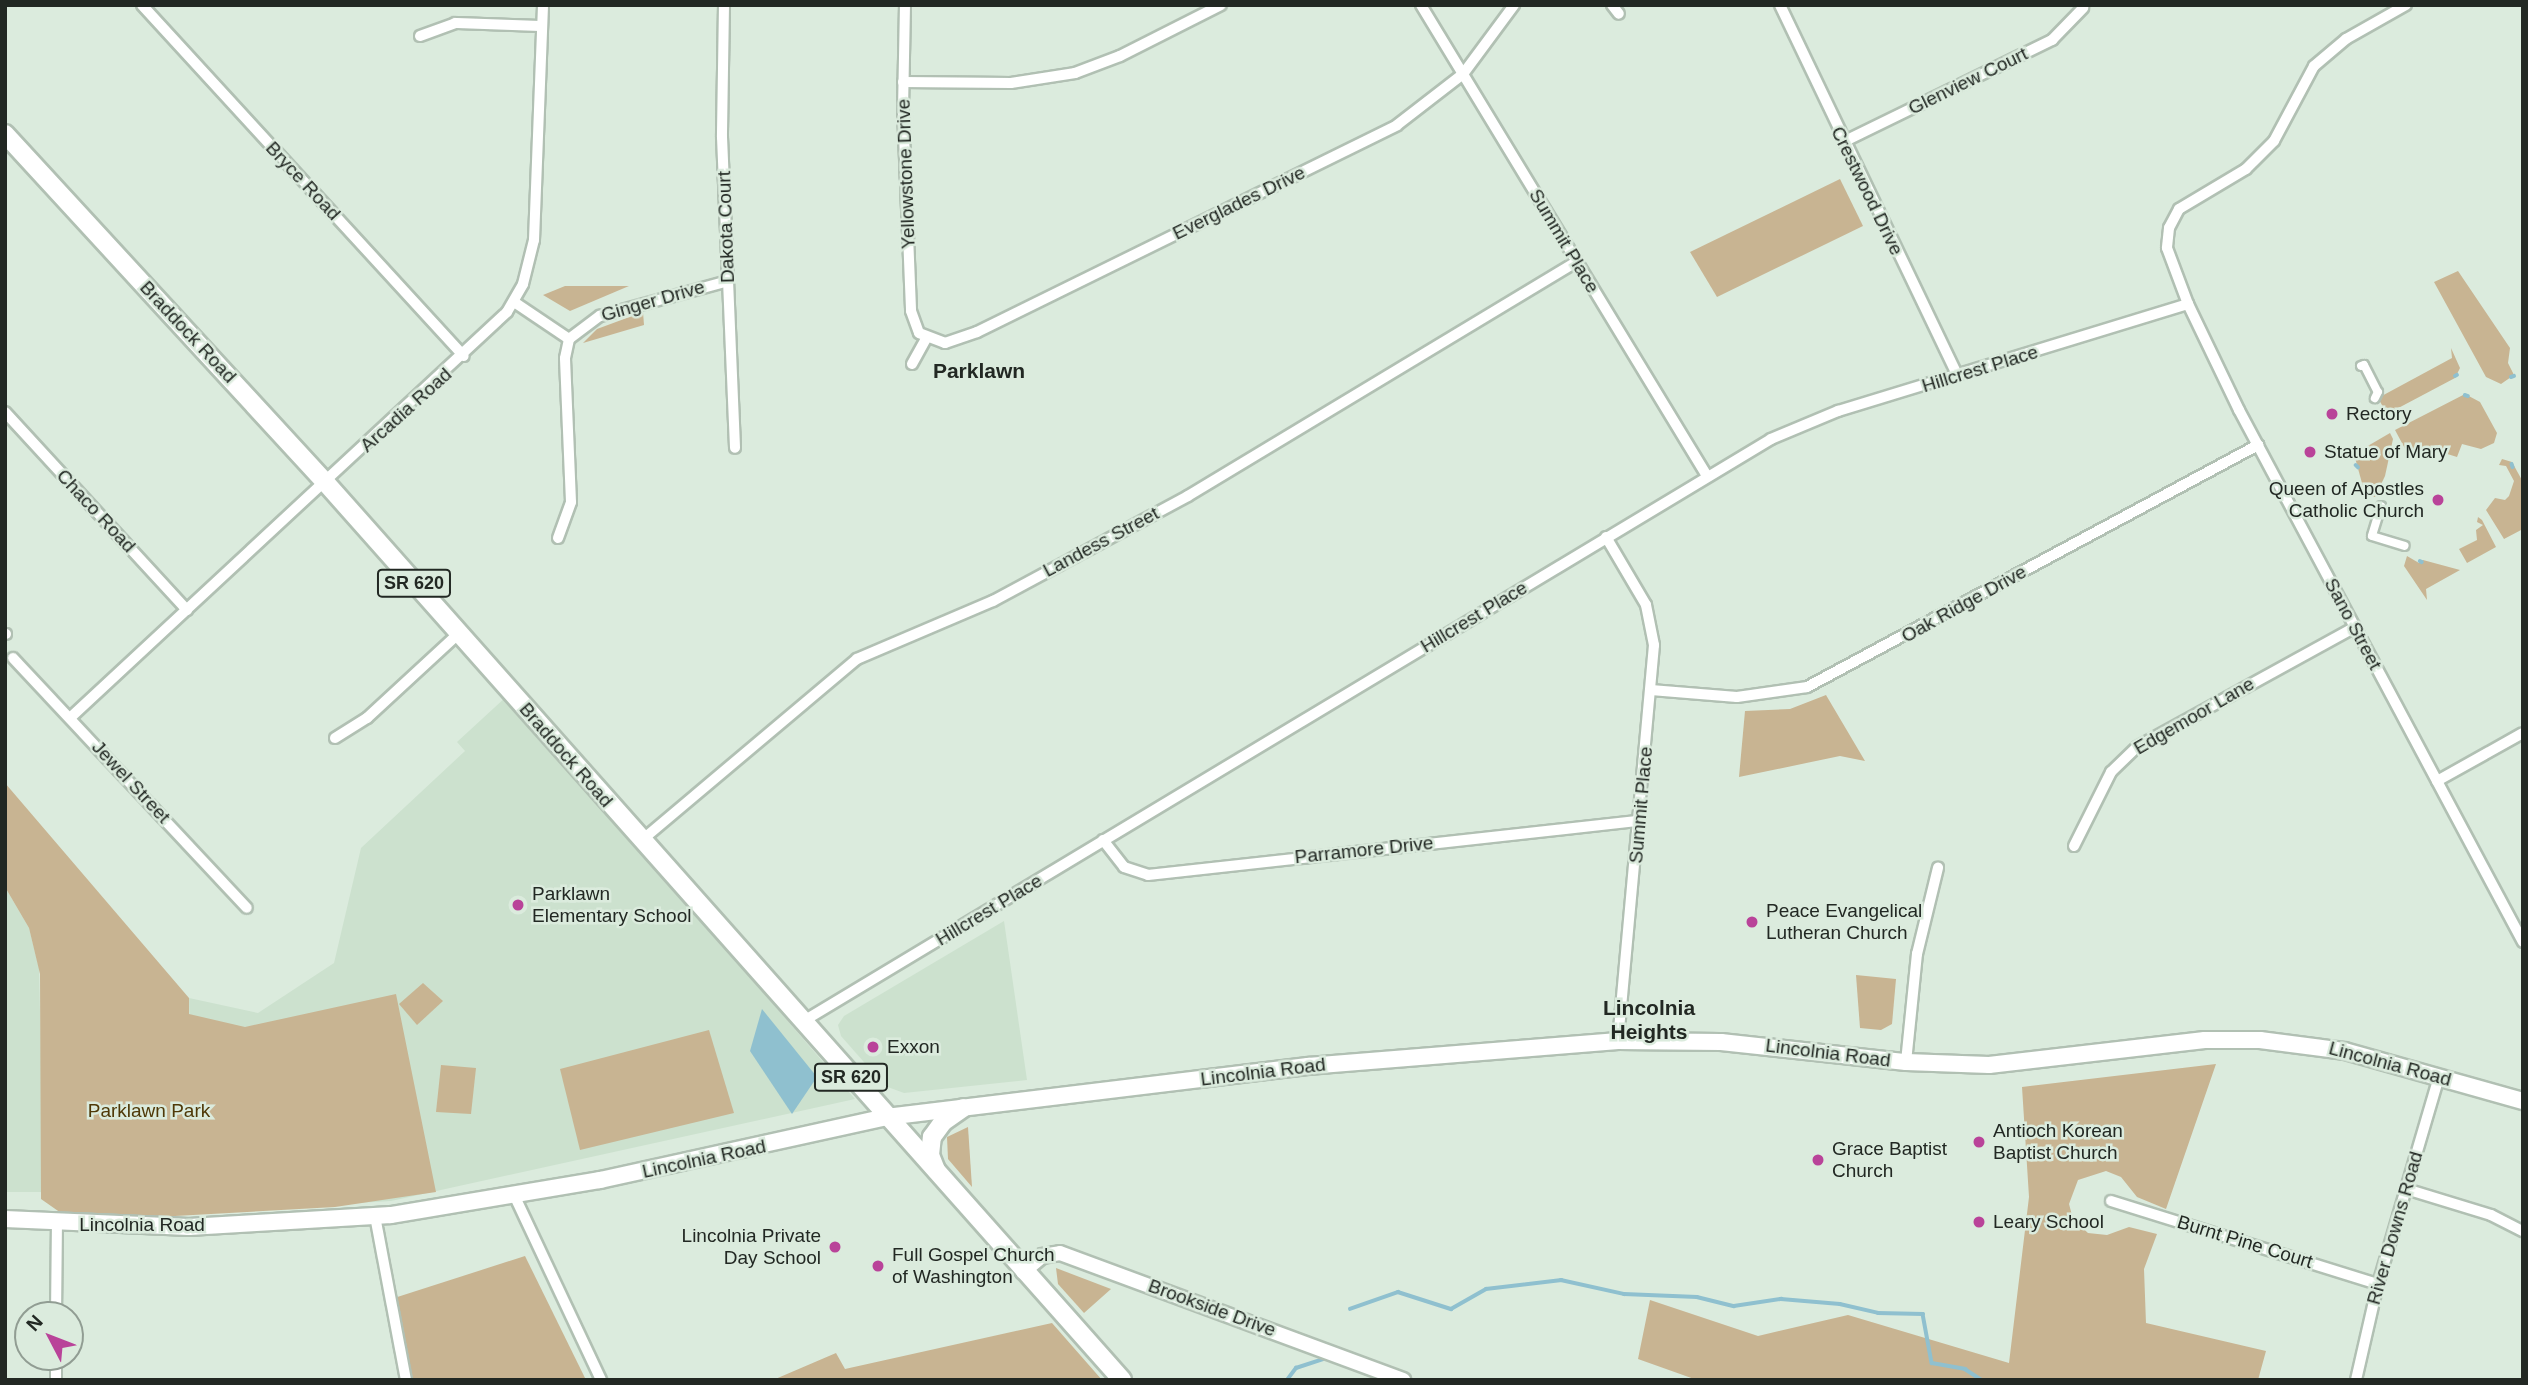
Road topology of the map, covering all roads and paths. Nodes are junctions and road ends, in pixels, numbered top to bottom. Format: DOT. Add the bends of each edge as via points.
graph roads {
  1 [pos="142,5"];
  2 [pos="543,5"];
  3 [pos="724,5"];
  4 [pos="905,5"];
  5 [pos="1221,5"];
  6 [pos="1421,5"];
  7 [pos="1514,5"];
  8 [pos="1780,5"];
  9 [pos="2406,5"];
  10 [pos="2083,8"];
  11 [pos="542,26"];
  12 [pos="420,36"];
  13 [pos="1463,74"];
  14 [pos="903,82"];
  15 [pos="5,134"];
  16 [pos="1843,142"];
  17 [pos="1577,261"];
  18 [pos="728,281"];
  19 [pos="514,302"];
  20 [pos="2188,304"];
  21 [pos="569,339"];
  22 [pos="926,339"];
  23 [pos="464,356"];
  24 [pos="912,364"];
  25 [pos="2361,366"];
  26 [pos="1958,376"];
  27 [pos="2375,398"];
  28 [pos="5,412"];
  29 [pos="2258,444"];
  30 [pos="735,448"];
  31 [pos="1707,476"];
  32 [pos="326,483"];
  33 [pos="2381,506"];
  34 [pos="1606,537"];
  35 [pos="558,538"];
  36 [pos="2404,546"];
  37 [pos="187,610"];
  38 [pos="2355,627"];
  39 [pos="459,633"];
  40 [pos="13,659"];
  41 [pos="1651,690"];
  42 [pos="71,717"];
  43 [pos="2523,733"];
  44 [pos="335,738"];
  45 [pos="2437,781"];
  46 [pos="1639,821"];
  47 [pos="642,840"];
  48 [pos="1103,840"];
  49 [pos="2074,846"];
  50 [pos="1938,868"];
  51 [pos="247,908"];
  52 [pos="2523,942"];
  53 [pos="802,1022"];
  54 [pos="1618,1041"];
  55 [pos="1906,1062"];
  56 [pos="2439,1077"];
  57 [pos="2523,1101"];
  58 [pos="964,1108"];
  59 [pos="886,1117"];
  60 [pos="945,1185"];
  61 [pos="2406,1189"];
  62 [pos="515,1197"];
  63 [pos="2111,1201"];
  64 [pos="375,1216"];
  65 [pos="5,1219"];
  66 [pos="57,1224"];
  67 [pos="2523,1231"];
  68 [pos="1023,1272"];
  69 [pos="2378,1284"];
  70 [pos="56,1301"];
  71 [pos="406,1380"];
  72 [pos="601,1380"];
  73 [pos="1122,1380"];
  74 [pos="1403,1380"];
  75 [pos="2357,1380"];
  1 -- 23 [label="street, Bryce Road"];
  2 -- 11 [label="street, Arcadia Road"];
  3 -- 18 [label="street, Dakota Court" via="722,136"];
  4 -- 14 [label="street, Yellowstone Drive"];
  5 -- 14 [label="street" via="1075,73 1011,83"];
  6 -- 13 [label="street, Summit Place"];
  7 -- 13 [label="street, Everglades Drive"];
  8 -- 16 [label="street, Crestwood Drive"];
  9 -- 20 [label="street, Sano Street" via="2329,51 2306,76 2284,124 2260,157 2188,202 2173,218 2167,248"];
  10 -- 16 [label="street, Glenview Court" via="2052,40"];
  11 -- 12 [label="street" via="455,23"];
  11 -- 19 [label="street, Arcadia Road" via="534,240"];
  13 -- 17 [label="street, Summit Place"];
  13 -- 22 [label="street, Everglades Drive" via="1397,125 1332,158 977,332 945,343"];
  14 -- 22 [label="street, Yellowstone Drive" via="911,311"];
  15 -- 32 [label="main road, Braddock Road / SR 620"];
  16 -- 26 [label="street, Crestwood Drive"];
  17 -- 31 [label="street, Summit Place"];
  17 -- 47 [label="street, Landess Street" via="1188,496 993,601 857,659"];
  18 -- 21 [label="street, Ginger Drive" via="600,316"];
  18 -- 30 [label="street, Dakota Court"];
  19 -- 21 [label="street"];
  19 -- 23 [label="street, Arcadia Road"];
  20 -- 26 [label="street, Hillcrest Place"];
  20 -- 29 [label="street, Sano Street"];
  21 -- 35 [label="street" via="565,358 571,502"];
  22 -- 24 [label="street"];
  23 -- 32 [label="street, Arcadia Road"];
  25 -- 27 [label="street" via="2378,392"];
  26 -- 31 [label="street, Hillcrest Place" via="1806,423"];
  28 -- 37 [label="street, Chaco Road"];
  29 -- 38 [label="street, Sano Street"];
  29 -- 41 [label="street, Oak Ridge Drive" via="1807,687 1737,697"];
  31 -- 34 [label="street, Hillcrest Place"];
  32 -- 37 [label="street, Arcadia Road"];
  32 -- 39 [label="main road, Braddock Road / SR 620"];
  33 -- 36 [label="street" via="2372,536"];
  34 -- 41 [label="street, Summit Place" via="1640,593 1651,624"];
  34 -- 48 [label="street, Hillcrest Place"];
  37 -- 42 [label="street, Arcadia Road"];
  38 -- 45 [label="street, Sano Street"];
  38 -- 49 [label="street, Edgemoor Lane" via="2137,747 2111,772"];
  39 -- 44 [label="street" via="367,718"];
  39 -- 47 [label="main road, Braddock Road / SR 620"];
  40 -- 42 [label="street, Jewel Street"];
  41 -- 46 [label="street, Summit Place"];
  42 -- 51 [label="street, Jewel Street"];
  43 -- 45 [label="street"];
  45 -- 52 [label="street, Sano Street"];
  46 -- 48 [label="street, Parramore Drive" via="1148,875 1124,867"];
  46 -- 54 [label="street, Summit Place"];
  47 -- 53 [label="main road, Braddock Road / SR 620"];
  48 -- 53 [label="street, Hillcrest Place"];
  50 -- 55 [label="street" via="1917,954"];
  53 -- 59 [label="main road, Braddock Road / SR 620"];
  54 -- 55 [label="main road, Lincolnia Road" via="1721,1042"];
  54 -- 58 [label="main road, Lincolnia Road" via="1321,1065"];
  55 -- 56 [label="main road, Lincolnia Road" via="1989,1065 2205,1040 2260,1040 2345,1051"];
  56 -- 57 [label="main road, Lincolnia Road"];
  56 -- 61 [label="street, River Downs Road"];
  58 -- 59 [label="main road, Lincolnia Road"];
  58 -- 60 [label="main road" via="937,1129 929,1146 931,1163"];
  59 -- 60 [label="main road, Braddock Road / SR 620"];
  59 -- 62 [label="main road, Lincolnia Road"];
  60 -- 68 [label="main road, Braddock Road / SR 620"];
  61 -- 67 [label="street" via="2491,1215"];
  61 -- 69 [label="street, River Downs Road"];
  62 -- 64 [label="main road, Lincolnia Road"];
  62 -- 72 [label="street"];
  63 -- 69 [label="street, Burnt Pine Court"];
  64 -- 66 [label="main road, Lincolnia Road" via="189,1227"];
  64 -- 71 [label="street"];
  65 -- 66 [label="main road, Lincolnia Road"];
  66 -- 70 [label="street"];
  68 -- 73 [label="main road, Braddock Road / SR 620"];
  68 -- 74 [label="street, Brookside Drive" via="1042,1256 1060,1252"];
  69 -- 75 [label="street, River Downs Road"];
}
